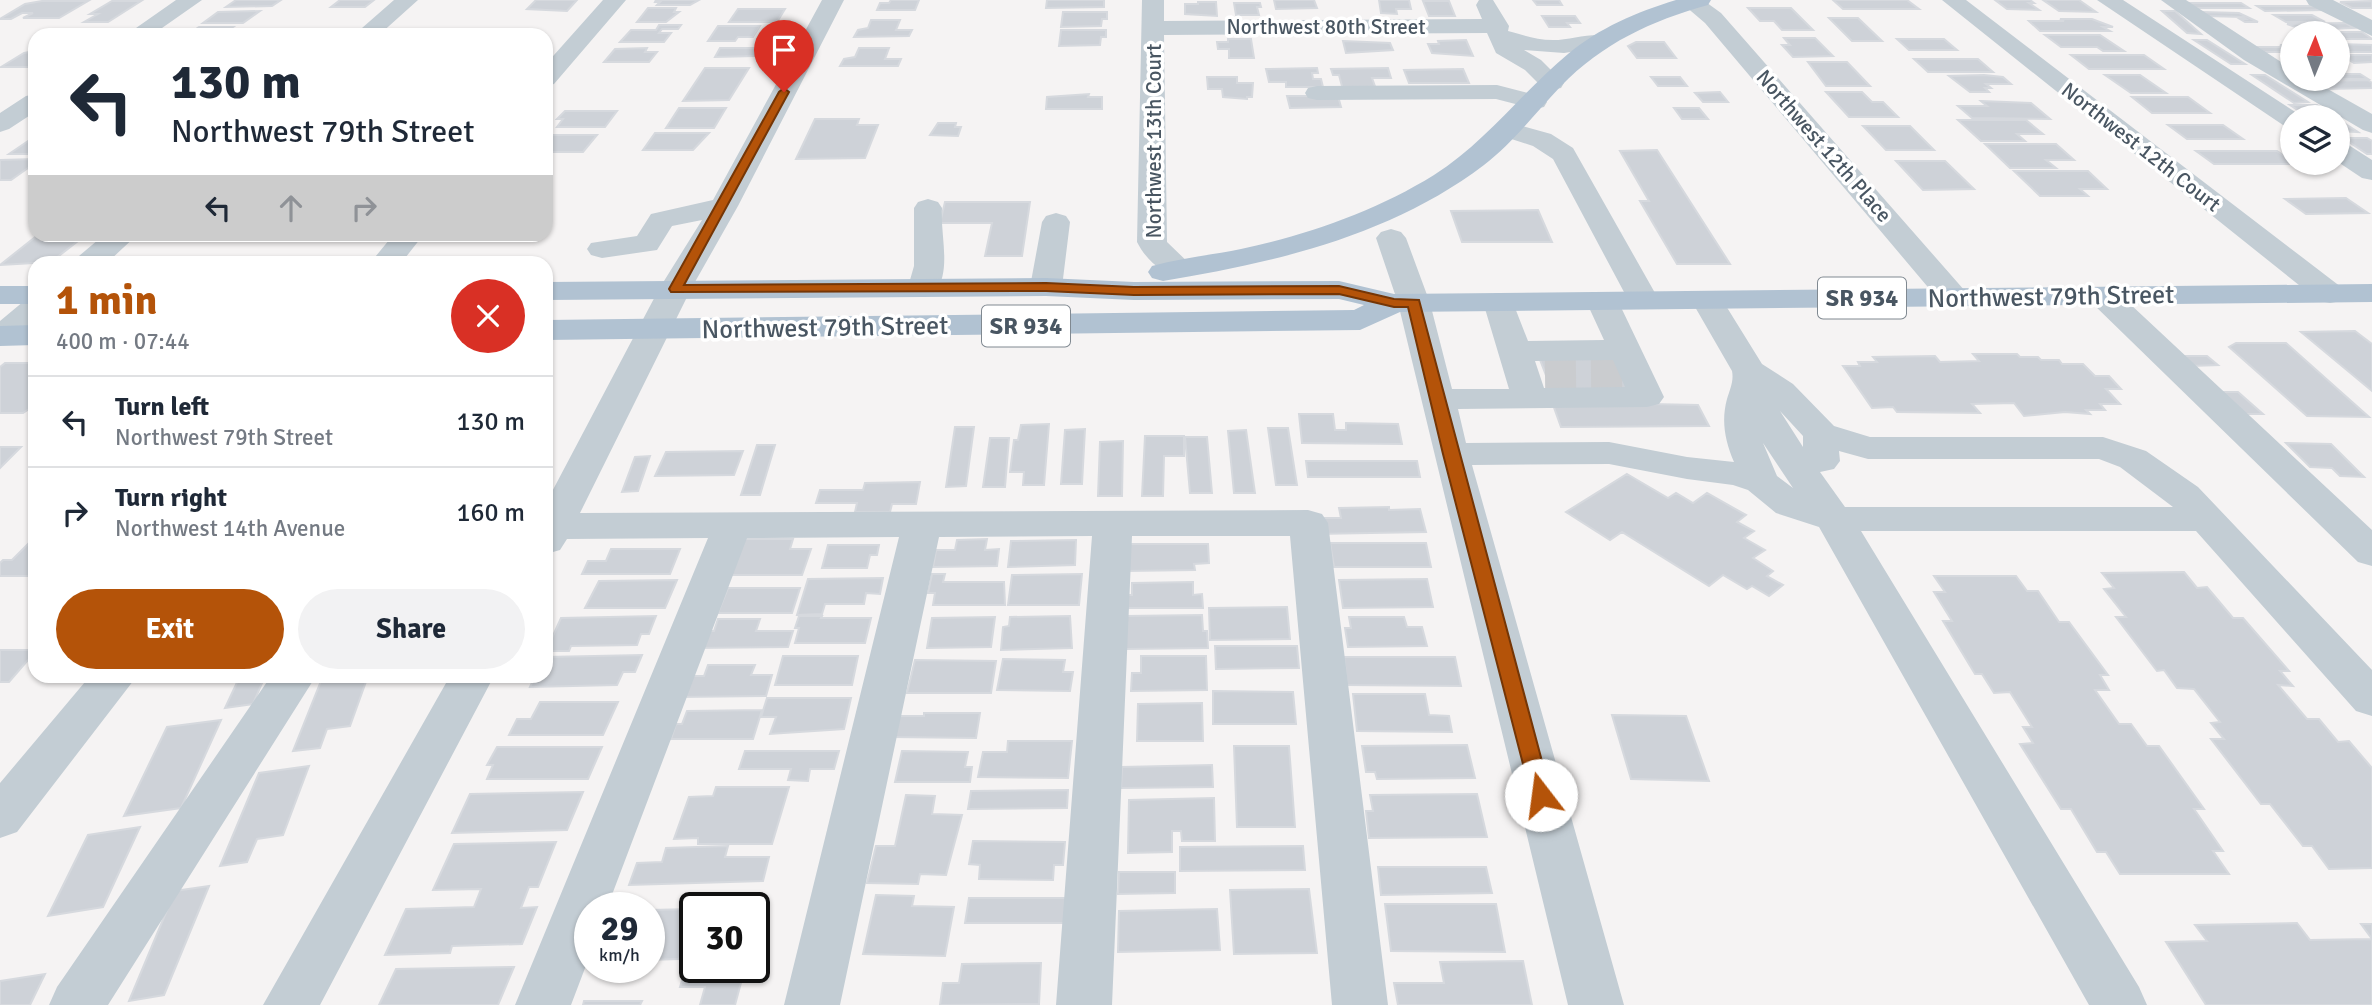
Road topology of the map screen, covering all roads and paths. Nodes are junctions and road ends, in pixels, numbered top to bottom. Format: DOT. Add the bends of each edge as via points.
graph roads {
  1 [pos="191,0"];
  2 [pos="407,0"];
  3 [pos="615,0"];
  4 [pos="833,0"];
  5 [pos="1485,0"];
  6 [pos="1953,0"];
  7 [pos="2108,0"];
  8 [pos="2172,0"];
  9 [pos="2317,0"];
  10 [pos="1693,1"];
  11 [pos="1153,14"];
  12 [pos="148,28"];
  13 [pos="373,28"];
  14 [pos="2372,29"];
  15 [pos="1499,31"];
  16 [pos="1601,41"];
  17 [pos="553,71"];
  18 [pos="2280,71"];
  19 [pos="1552,83"];
  20 [pos="2314,91"];
  21 [pos="1317,93"];
  22 [pos="1535,102"];
  23 [pos="28,106"];
  24 [pos="2280,112"];
  25 [pos="0,124"];
  26 [pos="2372,125"];
  27 [pos="1508,130"];
  28 [pos="2350,158"];
  29 [pos="2372,172"];
  30 [pos="724,206"];
  31 [pos="928,208"];
  32 [pos="1056,222"];
  33 [pos="1391,238"];
  34 [pos="114,242"];
  35 [pos="403,242"];
  36 [pos="602,249"];
  37 [pos="97,256"];
  38 [pos="391,256"];
  39 [pos="1180,269"];
  40 [pos="925,287"];
  41 [pos="1046,287"];
  42 [pos="675,289"];
  43 [pos="553,290"];
  44 [pos="2372,293"];
  45 [pos="2330,294"];
  46 [pos="28,295"];
  47 [pos="1,296"];
  48 [pos="2103,296"];
  49 [pos="1954,298"];
  50 [pos="1643,300"];
  51 [pos="1707,300"];
  52 [pos="1602,301"];
  53 [pos="1499,302"];
  54 [pos="1404,303"];
  55 [pos="28,314"];
  56 [pos="553,330"];
  57 [pos="654,330"];
  58 [pos="28,335"];
  59 [pos="1,336"];
  60 [pos="1628,365"];
  61 [pos="1528,374"];
  62 [pos="1749,377"];
  63 [pos="1438,399"];
  64 [pos="1821,435"];
  65 [pos="1451,454"];
  66 [pos="1784,479"];
  67 [pos="1833,519"];
  68 [pos="2206,519"];
  69 [pos="553,522"];
  70 [pos="1113,523"];
  71 [pos="733,524"];
  72 [pos="922,524"];
  73 [pos="553,530"];
  74 [pos="2372,553"];
  75 [pos="110,683"];
  76 [pos="289,683"];
  77 [pos="468,683"];
  78 [pos="2372,699"];
  79 [pos="0,818"];
  80 [pos="77,1005"];
  81 [pos="291,1005"];
  82 [pos="543,1005"];
  83 [pos="812,1005"];
  84 [pos="1084,1005"];
  85 [pos="1360,1005"];
  86 [pos="1596,1005"];
  87 [pos="2119,1005"];
  1 -- 12 [label="street"];
  2 -- 13 [label="street"];
  3 -- 17 [label="street"];
  4 -- 30 [label="street"];
  5 -- 15 [label="street"];
  6 -- 45 [label="street, Northwest 12th Court"];
  7 -- 24 [label="street"];
  8 -- 18 [label="street"];
  9 -- 14 [label="street"];
  10 -- 16 [label="main road, SR 934" via="1635,22"];
  10 -- 49 [label="street, Northwest 12th Place" via="1713,18"];
  11 -- 15 [label="street, Northwest 80th Street"];
  11 -- 39 [label="street, Northwest 13th Court" via="1152,242"];
  15 -- 16 [label="street, Northwest 80th Street" via="1540,48"];
  15 -- 19 [label="street" via="1504,47"];
  16 -- 19 [label="main road, SR 934"];
  19 -- 22 [label="main road, SR 934"];
  20 -- 26 [label="street"];
  21 -- 22 [label="street" via="1497,92"];
  22 -- 27 [label="main road, SR 934"];
  23 -- 25 [label="street"];
  27 -- 39 [label="main road, SR 934" via="1453,174 1379,212 1279,247"];
  27 -- 50 [label="street" via="1564,153"];
  28 -- 29 [label="street"];
  30 -- 36 [label="street" via="662,220 647,244"];
  30 -- 42 [label="street"];
  31 -- 40 [label="street" via="925,227 932,268"];
  32 -- 41 [label="street"];
  33 -- 54 [label="street"];
  34 -- 37 [label="street"];
  35 -- 38 [label="street"];
  39 -- 41 [label="main road, SR 934"];
  40 -- 41 [label="main road, Northwest 79th Street / SR 934"];
  40 -- 42 [label="main road, Northwest 79th Street / SR 934"];
  41 -- 54 [label="main road, Northwest 79th Street" via="1339,290"];
  42 -- 43 [label="main road, Northwest 79th Street / SR 934"];
  42 -- 57 [label="street"];
  44 -- 45 [label="main road, Northwest 79th Street / SR 934"];
  45 -- 48 [label="main road, Northwest 79th Street / SR 934"];
  46 -- 47 [label="main road"];
  48 -- 49 [label="main road, Northwest 79th Street / SR 934"];
  48 -- 74 [label="street"];
  49 -- 51 [label="main road, Northwest 79th Street / SR 934"];
  50 -- 51 [label="main road, Northwest 79th Street / SR 934"];
  50 -- 52 [label="main road, Northwest 79th Street / SR 934"];
  51 -- 62 [label="street"];
  52 -- 53 [label="main road, Northwest 79th Street / SR 934"];
  52 -- 60 [label="street"];
  53 -- 54 [label="main road, Northwest 79th Street / SR 934"];
  53 -- 61 [label="street"];
  54 -- 57 [label="main road, Northwest 79th Street / SR 934" via="1360,320"];
  54 -- 63 [label="street"];
  55 -- 59 [label="street"];
  56 -- 57 [label="main road, Northwest 79th Street / SR 934"];
  57 -- 69 [label="street"];
  58 -- 59 [label="main road"];
  60 -- 61 [label="street"];
  60 -- 61 [label="street" via="1647,397"];
  61 -- 63 [label="street"];
  62 -- 64 [label="street" via="1781,391"];
  62 -- 66 [label="street" via="1741,409 1742,438"];
  63 -- 65 [label="street"];
  64 -- 66 [label="street" via="1821,464"];
  64 -- 68 [label="street" via="1867,448 2102,448 2158,474"];
  65 -- 66 [label="street" via="1609,453"];
  65 -- 86 [label="street"];
  66 -- 67 [label="street"];
  67 -- 68 [label="street"];
  67 -- 87 [label="street"];
  68 -- 78 [label="street"];
  70 -- 72 [label="street"];
  70 -- 84 [label="street"];
  70 -- 85 [label="street" via="1308,523"];
  71 -- 72 [label="street"];
  71 -- 73 [label="street"];
  71 -- 82 [label="street"];
  72 -- 83 [label="street"];
  75 -- 79 [label="street"];
  76 -- 80 [label="street"];
  77 -- 81 [label="street"];
}
